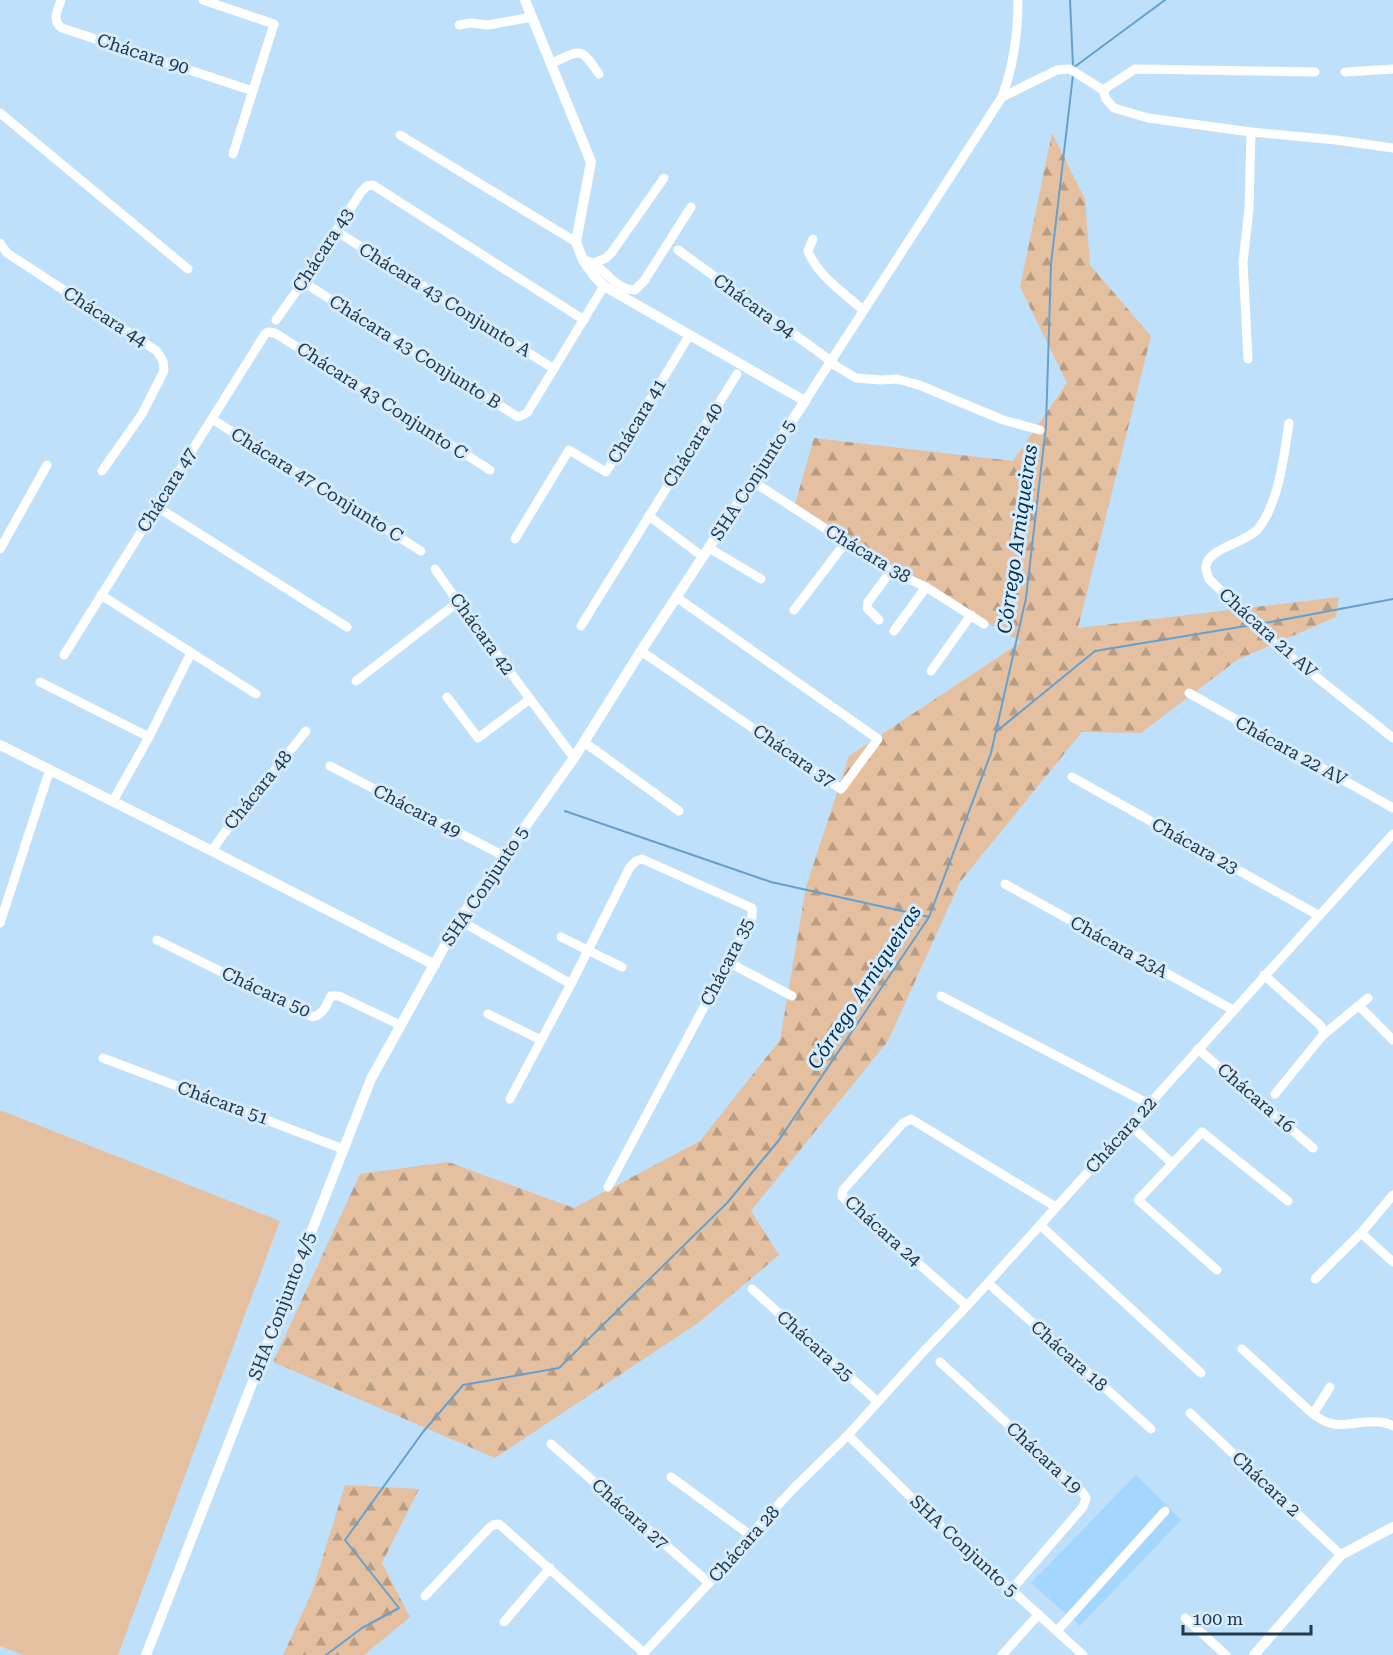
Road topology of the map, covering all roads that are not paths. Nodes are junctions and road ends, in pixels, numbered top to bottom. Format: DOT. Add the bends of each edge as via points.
graph roads {
  1 [pos="61,0"];
  2 [pos="203,0"];
  3 [pos="525,0"];
  4 [pos="1018,0"];
  5 [pos="532,17"];
  6 [pos="459,25"];
  7 [pos="552,63"];
  8 [pos="1393,69"];
  9 [pos="1315,72"];
  10 [pos="1344,72"];
  11 [pos="599,74"];
  12 [pos="1103,90"];
  13 [pos="254,91"];
  14 [pos="1002,97"];
  15 [pos="0,113"];
  16 [pos="1251,132"];
  17 [pos="400,135"];
  18 [pos="1393,148"];
  19 [pos="232,154"];
  20 [pos="664,178"];
  21 [pos="691,207"];
  22 [pos="336,231"];
  23 [pos="813,239"];
  24 [pos="576,242"];
  25 [pos="0,243"];
  26 [pos="678,250"];
  27 [pos="589,261"];
  28 [pos="188,269"];
  29 [pos="303,282"];
  30 [pos="604,286"];
  31 [pos="863,310"];
  32 [pos="276,320"];
  33 [pos="584,320"];
  34 [pos="274,333"];
  35 [pos="689,336"];
  36 [pos="1248,359"];
  37 [pos="831,361"];
  38 [pos="554,369"];
  39 [pos="738,374"];
  40 [pos="805,401"];
  41 [pos="212,419"];
  42 [pos="1289,423"];
  43 [pos="1040,430"];
  44 [pos="47,465"];
  45 [pos="490,470"];
  46 [pos="102,471"];
  47 [pos="752,481"];
  48 [pos="157,507"];
  49 [pos="649,516"];
  50 [pos="515,539"];
  51 [pos="846,542"];
  52 [pos="2,543"];
  53 [pos="421,551"];
  54 [pos="706,552"];
  55 [pos="435,569"];
  56 [pos="891,570"];
  57 [pos="761,579"];
  58 [pos="926,587"];
  59 [pos="101,595"];
  60 [pos="676,597"];
  61 [pos="458,602"];
  62 [pos="794,610"];
  63 [pos="971,615"];
  64 [pos="879,620"];
  65 [pos="984,624"];
  66 [pos="581,626"];
  67 [pos="347,627"];
  68 [pos="894,631"];
  69 [pos="641,651"];
  70 [pos="192,653"];
  71 [pos="64,655"];
  72 [pos="931,671"];
  73 [pos="356,681"];
  74 [pos="40,682"];
  75 [pos="1189,693"];
  76 [pos="256,694"];
  77 [pos="447,697"];
  78 [pos="530,699"];
  79 [pos="1393,723"];
  80 [pos="306,731"];
  81 [pos="1385,731"];
  82 [pos="149,737"];
  83 [pos="1393,738"];
  84 [pos="584,742"];
  85 [pos="0,745"];
  86 [pos="574,758"];
  87 [pos="330,766"];
  88 [pos="51,771"];
  89 [pos="1072,777"];
  90 [pos="113,801"];
  91 [pos="1393,808"];
  92 [pos="679,811"];
  93 [pos="1393,834"];
  94 [pos="212,851"];
  95 [pos="504,856"];
  96 [pos="1005,884"];
  97 [pos="1318,915"];
  98 [pos="459,920"];
  99 [pos="0,923"];
  100 [pos="561,937"];
  101 [pos="157,940"];
  102 [pos="589,950"];
  103 [pos="728,962"];
  104 [pos="435,964"];
  105 [pos="622,967"];
  106 [pos="1264,975"];
  107 [pos="571,984"];
  108 [pos="792,996"];
  109 [pos="941,996"];
  110 [pos="1368,998"];
  111 [pos="1359,1006"];
  112 [pos="1233,1010"];
  113 [pos="488,1014"];
  114 [pos="400,1025"];
  115 [pos="1323,1035"];
  116 [pos="541,1040"];
  117 [pos="1393,1040"];
  118 [pos="1198,1049"];
  119 [pos="103,1058"];
  120 [pos="1275,1094"];
  121 [pos="510,1099"];
  122 [pos="1149,1104"];
  123 [pos="1130,1125"];
  124 [pos="1313,1148"];
  125 [pos="343,1149"];
  126 [pos="1172,1163"];
  127 [pos="608,1187"];
  128 [pos="1393,1195"];
  129 [pos="1288,1201"];
  130 [pos="1056,1207"];
  131 [pos="1040,1225"];
  132 [pos="1361,1233"];
  133 [pos="1393,1262"];
  134 [pos="1217,1270"];
  135 [pos="1316,1279"];
  136 [pos="988,1283"];
  137 [pos="752,1289"];
  138 [pos="967,1306"];
  139 [pos="1242,1349"];
  140 [pos="940,1362"];
  141 [pos="1201,1373"];
  142 [pos="1330,1387"];
  143 [pos="878,1402"];
  144 [pos="1190,1413"];
  145 [pos="1313,1414"];
  146 [pos="1393,1426"];
  147 [pos="1151,1429"];
  148 [pos="848,1435"];
  149 [pos="551,1444"];
  150 [pos="671,1478"];
  151 [pos="1165,1511"];
  152 [pos="1393,1527"];
  153 [pos="750,1535"];
  154 [pos="1341,1556"];
  155 [pos="550,1568"];
  156 [pos="709,1583"];
  157 [pos="1012,1589"];
  158 [pos="425,1596"];
  159 [pos="1039,1614"];
  160 [pos="1185,1618"];
  161 [pos="504,1622"];
  162 [pos="1057,1631"];
  163 [pos="643,1654"];
  164 [pos="1258,1654"];
  165 [pos="146,1655"];
  166 [pos="1002,1655"];
  167 [pos="1083,1655"];
  168 [pos="1226,1655"];
  1 -- 13 [label="street, Chácara 90" via="55,19 62,28"];
  2 -- 13 [label="street" via="274,24"];
  3 -- 5 [label="street"];
  4 -- 14 [label="street" via="1011,68"];
  5 -- 6 [label="street" via="488,25"];
  5 -- 7 [label="street"];
  7 -- 11 [label="street" via="579,52 585,54"];
  7 -- 24 [label="street" via="591,162"];
  8 -- 10 [label="street"];
  9 -- 12 [label="street" via="1135,69"];
  12 -- 14 [label="street" via="1070,69 1057,70"];
  12 -- 16 [label="street" via="1114,108 1128,113"];
  13 -- 19 [label="street"];
  14 -- 31 [label="street, SHA Conjunto 5"];
  15 -- 28 [label="street"];
  16 -- 18 [label="street"];
  16 -- 36 [label="street" via="1243,262"];
  17 -- 24 [label="street"];
  20 -- 27 [label="street" via="612,252 606,258"];
  21 -- 27 [label="street" via="635,290 619,285"];
  22 -- 29 [label="street, Chácara 43"];
  22 -- 33 [label="street, Chácara 43" via="361,192 373,185"];
  22 -- 38 [label="street, Chácara 43 Conjunto A"];
  23 -- 31 [label="street" via="808,251 812,261"];
  24 -- 27 [label="street, SHA Conjunto 5"];
  25 -- 46 [label="street, Chácara 44" via="7,253 157,351 163,360 164,371 142,414"];
  26 -- 37 [label="street, Chácara 94"];
  27 -- 30 [label="street, SHA Conjunto 5" via="595,277"];
  29 -- 32 [label="street, Chácara 43"];
  29 -- 38 [label="street, Chácara 43 Conjunto B" via="518,417 527,413"];
  30 -- 33 [label="street"];
  30 -- 35 [label="street, SHA Conjunto 5"];
  31 -- 37 [label="street, SHA Conjunto 5"];
  33 -- 38 [label="street"];
  34 -- 41 [label="street, Chácara 47" via="265,334"];
  34 -- 45 [label="street, Chácara 43 Conjunto C"];
  35 -- 40 [label="street, SHA Conjunto 5"];
  35 -- 50 [label="street, Chácara 41" via="606,472 569,450"];
  37 -- 40 [label="street, SHA Conjunto 5"];
  37 -- 43 [label="street, Chácara 94" via="856,378 897,379 919,385 1003,420"];
  39 -- 49 [label="street, Chácara 40"];
  40 -- 47 [label="street, SHA Conjunto 5"];
  41 -- 48 [label="street, Chácara 47"];
  41 -- 53 [label="street, Chácara 47 Conjunto C"];
  42 -- 81 [label="street, Chácara 21 AV" via="1282,468 1268,514 1247,538 1213,554 1205,568 1209,579 1275,644"];
  44 -- 52 [label="street"];
  47 -- 51 [label="street, Chácara 38"];
  47 -- 54 [label="street, SHA Conjunto 5"];
  48 -- 59 [label="street, Chácara 47"];
  48 -- 67 [label="street"];
  49 -- 54 [label="street"];
  49 -- 66 [label="street, Chácara 40"];
  51 -- 56 [label="street, Chácara 38"];
  51 -- 62 [label="street"];
  54 -- 57 [label="street"];
  54 -- 60 [label="street, SHA Conjunto 5"];
  55 -- 61 [label="street, Chácara 42"];
  56 -- 58 [label="street, Chácara 38"];
  56 -- 64 [label="street" via="868,602 867,608"];
  58 -- 63 [label="street, Chácara 38"];
  58 -- 68 [label="street"];
  59 -- 70 [label="street"];
  59 -- 71 [label="street, Chácara 47"];
  60 -- 69 [label="street, SHA Conjunto 5"];
  60 -- 69 [label="street, Chácara 37" via="878,739 842,789"];
  61 -- 73 [label="street"];
  61 -- 78 [label="street, Chácara 42"];
  63 -- 65 [label="street, Chácara 38"];
  63 -- 72 [label="street"];
  69 -- 84 [label="street, SHA Conjunto 5"];
  70 -- 76 [label="street"];
  70 -- 82 [label="street"];
  74 -- 82 [label="street"];
  75 -- 91 [label="street, Chácara 22 AV"];
  77 -- 78 [label="street" via="478,738"];
  78 -- 86 [label="street, Chácara 42"];
  79 -- 81 [label="street"];
  80 -- 94 [label="street, Chácara 48"];
  81 -- 83 [label="street, Chácara 21 AV"];
  82 -- 90 [label="street"];
  84 -- 86 [label="street, SHA Conjunto 5"];
  84 -- 92 [label="street"];
  85 -- 88 [label="street, SHA Conjunto 5"];
  86 -- 95 [label="street, SHA Conjunto 5"];
  87 -- 95 [label="street, Chácara 49"];
  88 -- 90 [label="street, SHA Conjunto 5"];
  88 -- 99 [label="street"];
  89 -- 97 [label="street, Chácara 23"];
  90 -- 94 [label="street, SHA Conjunto 5"];
  93 -- 97 [label="street, Chácara 22"];
  94 -- 104 [label="street, SHA Conjunto 5"];
  95 -- 98 [label="street, SHA Conjunto 5"];
  96 -- 112 [label="street, Chácara 23A"];
  97 -- 106 [label="street, Chácara 22"];
  98 -- 104 [label="street, SHA Conjunto 5"];
  98 -- 107 [label="street"];
  100 -- 102 [label="street"];
  101 -- 114 [label="street, Chácara 50" via="313,1017 319,1016 331,996 339,996"];
  102 -- 103 [label="street, Chácara 35" via="630,867 642,858 752,908 752,916"];
  102 -- 105 [label="street"];
  102 -- 107 [label="street, Chácara 35"];
  103 -- 108 [label="street"];
  103 -- 127 [label="street, Chácara 35"];
  104 -- 114 [label="street, SHA Conjunto 4/5"];
  106 -- 112 [label="street, Chácara 22"];
  106 -- 115 [label="street" via="1320,1024"];
  107 -- 116 [label="street, Chácara 35"];
  109 -- 122 [label="street"];
  110 -- 111 [label="street"];
  111 -- 115 [label="street"];
  111 -- 117 [label="street"];
  112 -- 118 [label="street, Chácara 22"];
  113 -- 116 [label="street"];
  114 -- 125 [label="street, SHA Conjunto 4/5" via="371,1079"];
  115 -- 120 [label="street"];
  116 -- 121 [label="street, Chácara 35"];
  118 -- 122 [label="street, Chácara 22"];
  118 -- 124 [label="street, Chácara 16"];
  119 -- 125 [label="street, Chácara 51"];
  122 -- 123 [label="street, Chácara 22"];
  123 -- 126 [label="street"];
  123 -- 130 [label="street, Chácara 22"];
  125 -- 165 [label="street, SHA Conjunto 4/5"];
  126 -- 129 [label="street" via="1202,1132"];
  126 -- 134 [label="street" via="1138,1200"];
  128 -- 132 [label="street"];
  130 -- 131 [label="street, Chácara 22"];
  130 -- 138 [label="street, Chácara 24" via="911,1119 903,1123 843,1190 842,1196"];
  131 -- 136 [label="street, Chácara 22"];
  131 -- 141 [label="street"];
  132 -- 133 [label="street"];
  132 -- 135 [label="street"];
  136 -- 138 [label="street, Chácara 22"];
  136 -- 147 [label="street, Chácara 18"];
  137 -- 143 [label="street, Chácara 25"];
  138 -- 143 [label="street, Chácara 22"];
  139 -- 145 [label="street"];
  140 -- 157 [label="street, Chácara 19" via="1086,1498 1083,1507"];
  142 -- 145 [label="street"];
  143 -- 148 [label="street, Chácara 22"];
  144 -- 154 [label="street, Chácara 2"];
  145 -- 146 [label="street" via="1333,1424 1379,1422"];
  148 -- 153 [label="street, Chácara 28"];
  148 -- 157 [label="street, SHA Conjunto 5"];
  149 -- 156 [label="street, Chácara 27"];
  150 -- 153 [label="street"];
  151 -- 162 [label="street"];
  152 -- 154 [label="street"];
  153 -- 156 [label="street, Chácara 28"];
  154 -- 164 [label="street"];
  155 -- 158 [label="street" via="505,1527 496,1524"];
  155 -- 161 [label="street"];
  155 -- 163 [label="street"];
  156 -- 163 [label="street, Chácara 28"];
  157 -- 159 [label="street, SHA Conjunto 5"];
  159 -- 162 [label="street, SHA Conjunto 5"];
  159 -- 166 [label="street"];
  160 -- 168 [label="street"];
  162 -- 167 [label="street, SHA Conjunto 5"];
}
